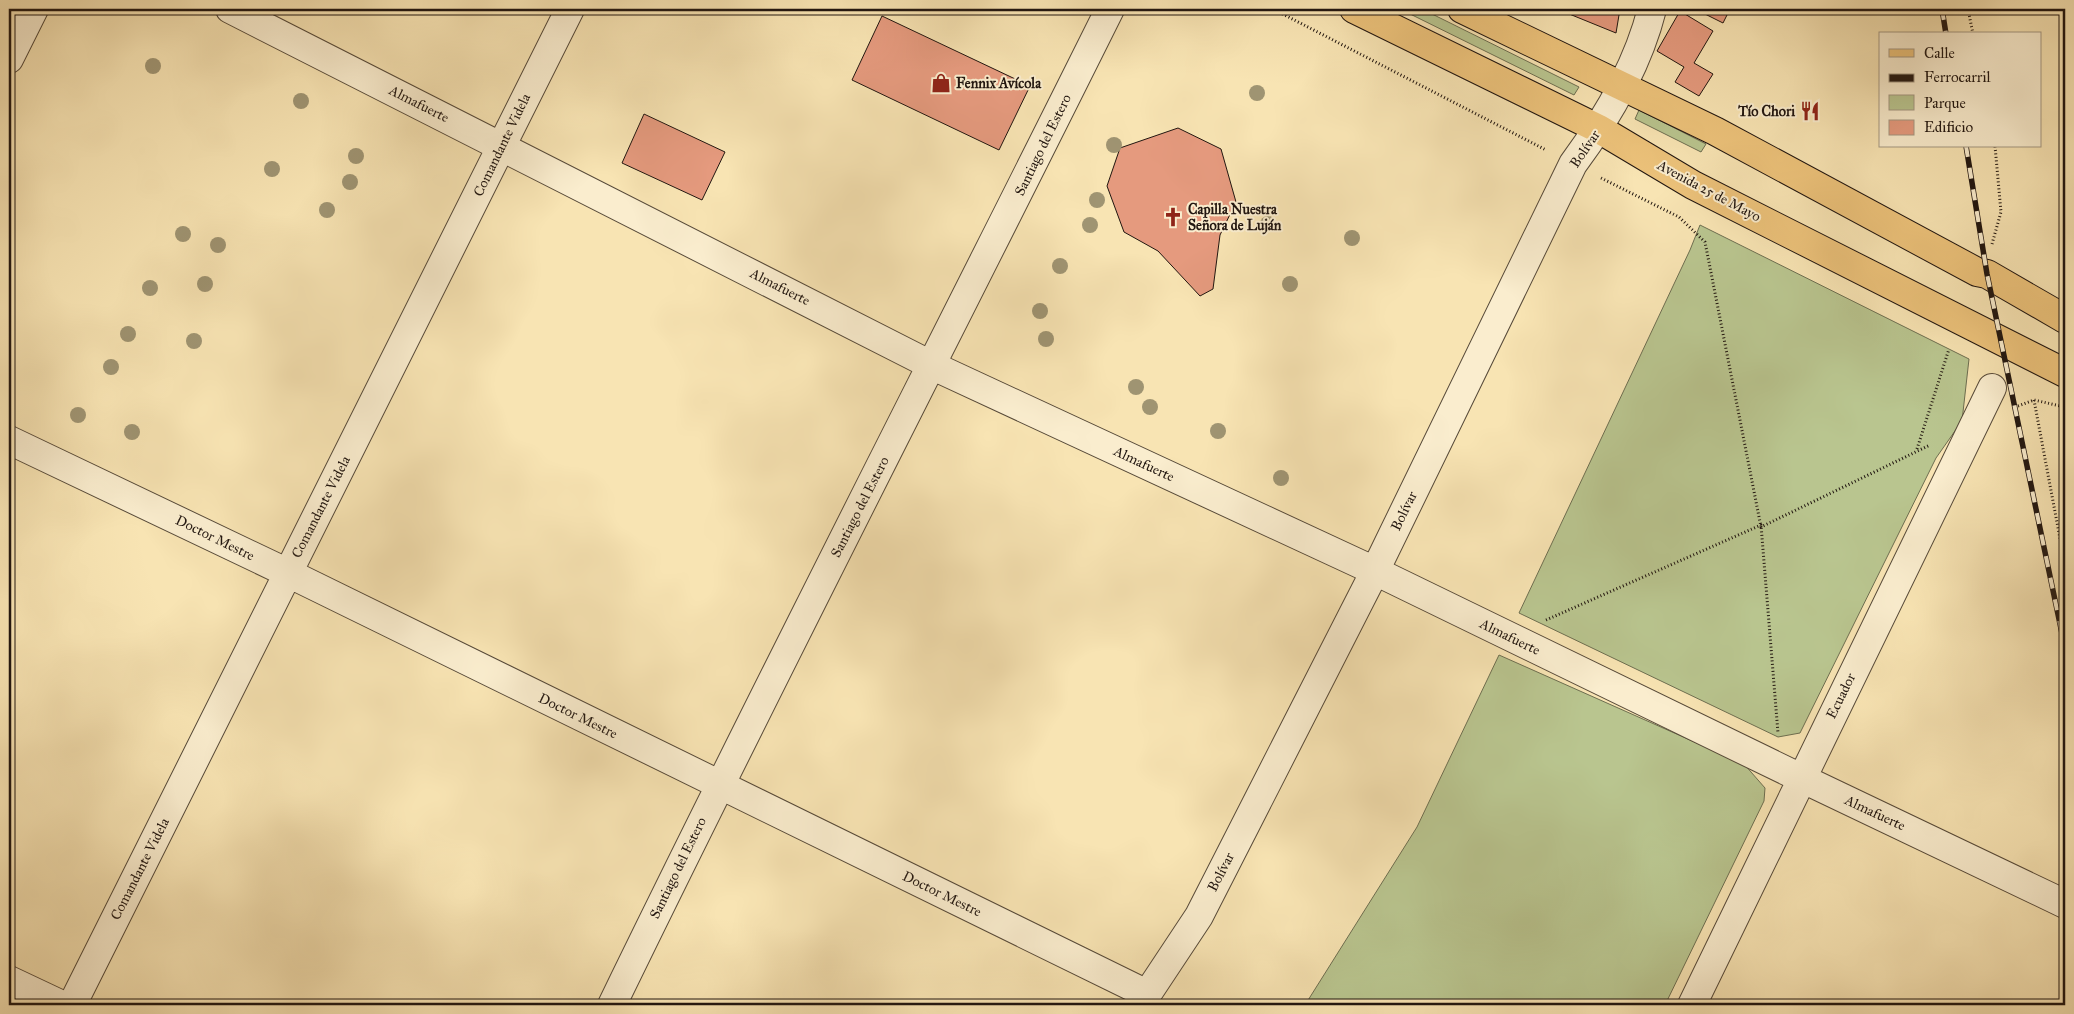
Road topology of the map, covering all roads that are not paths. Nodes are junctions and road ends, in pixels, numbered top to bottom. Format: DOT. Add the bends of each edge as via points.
graph roads {
  1 [pos="34,9"];
  2 [pos="230,9"];
  3 [pos="570,9"];
  4 [pos="1110,9"];
  5 [pos="1354,9"];
  6 [pos="1462,9"];
  7 [pos="1652,9"];
  8 [pos="9,59"];
  9 [pos="1621,87"];
  10 [pos="1599,128"];
  11 [pos="501,145"];
  12 [pos="2065,318"];
  13 [pos="933,366"];
  14 [pos="2065,373"];
  15 [pos="1992,388"];
  16 [pos="9,440"];
  17 [pos="1375,571"];
  18 [pos="288,573"];
  19 [pos="1791,773"];
  20 [pos="719,785"];
  21 [pos="2065,904"];
  22 [pos="9,980"];
  23 [pos="1144,1000"];
  24 [pos="62,1005"];
  25 [pos="72,1005"];
  26 [pos="612,1005"];
  27 [pos="1692,1005"];
  1 -- 8 [label="street"];
  2 -- 11 [label="street, Almafuerte"];
  3 -- 11 [label="street, Comandante Videla"];
  4 -- 13 [label="street, Santiago del Estero"];
  5 -- 10 [label="main road, Avenida 25 de Mayo"];
  6 -- 9 [label="main road"];
  7 -- 9 [label="street, Bolívar" via="1646,31"];
  9 -- 10 [label="street, Bolívar"];
  9 -- 12 [label="main road" via="1716,131"];
  10 -- 14 [label="main road, Avenida 25 de Mayo" via="1693,185"];
  10 -- 17 [label="street, Bolívar" via="1573,164"];
  11 -- 13 [label="street, Almafuerte"];
  11 -- 18 [label="street, Comandante Videla"];
  13 -- 17 [label="street, Almafuerte"];
  13 -- 20 [label="street, Santiago del Estero"];
  15 -- 19 [label="street, Ecuador"];
  16 -- 18 [label="street, Doctor Mestre"];
  17 -- 19 [label="street, Almafuerte"];
  17 -- 23 [label="street, Bolívar" via="1199,916"];
  18 -- 20 [label="street, Doctor Mestre"];
  18 -- 25 [label="street, Comandante Videla"];
  19 -- 21 [label="street, Almafuerte"];
  19 -- 27 [label="street, Ecuador"];
  20 -- 23 [label="street, Doctor Mestre"];
  20 -- 26 [label="street, Santiago del Estero"];
  22 -- 24 [label="street"];
}
